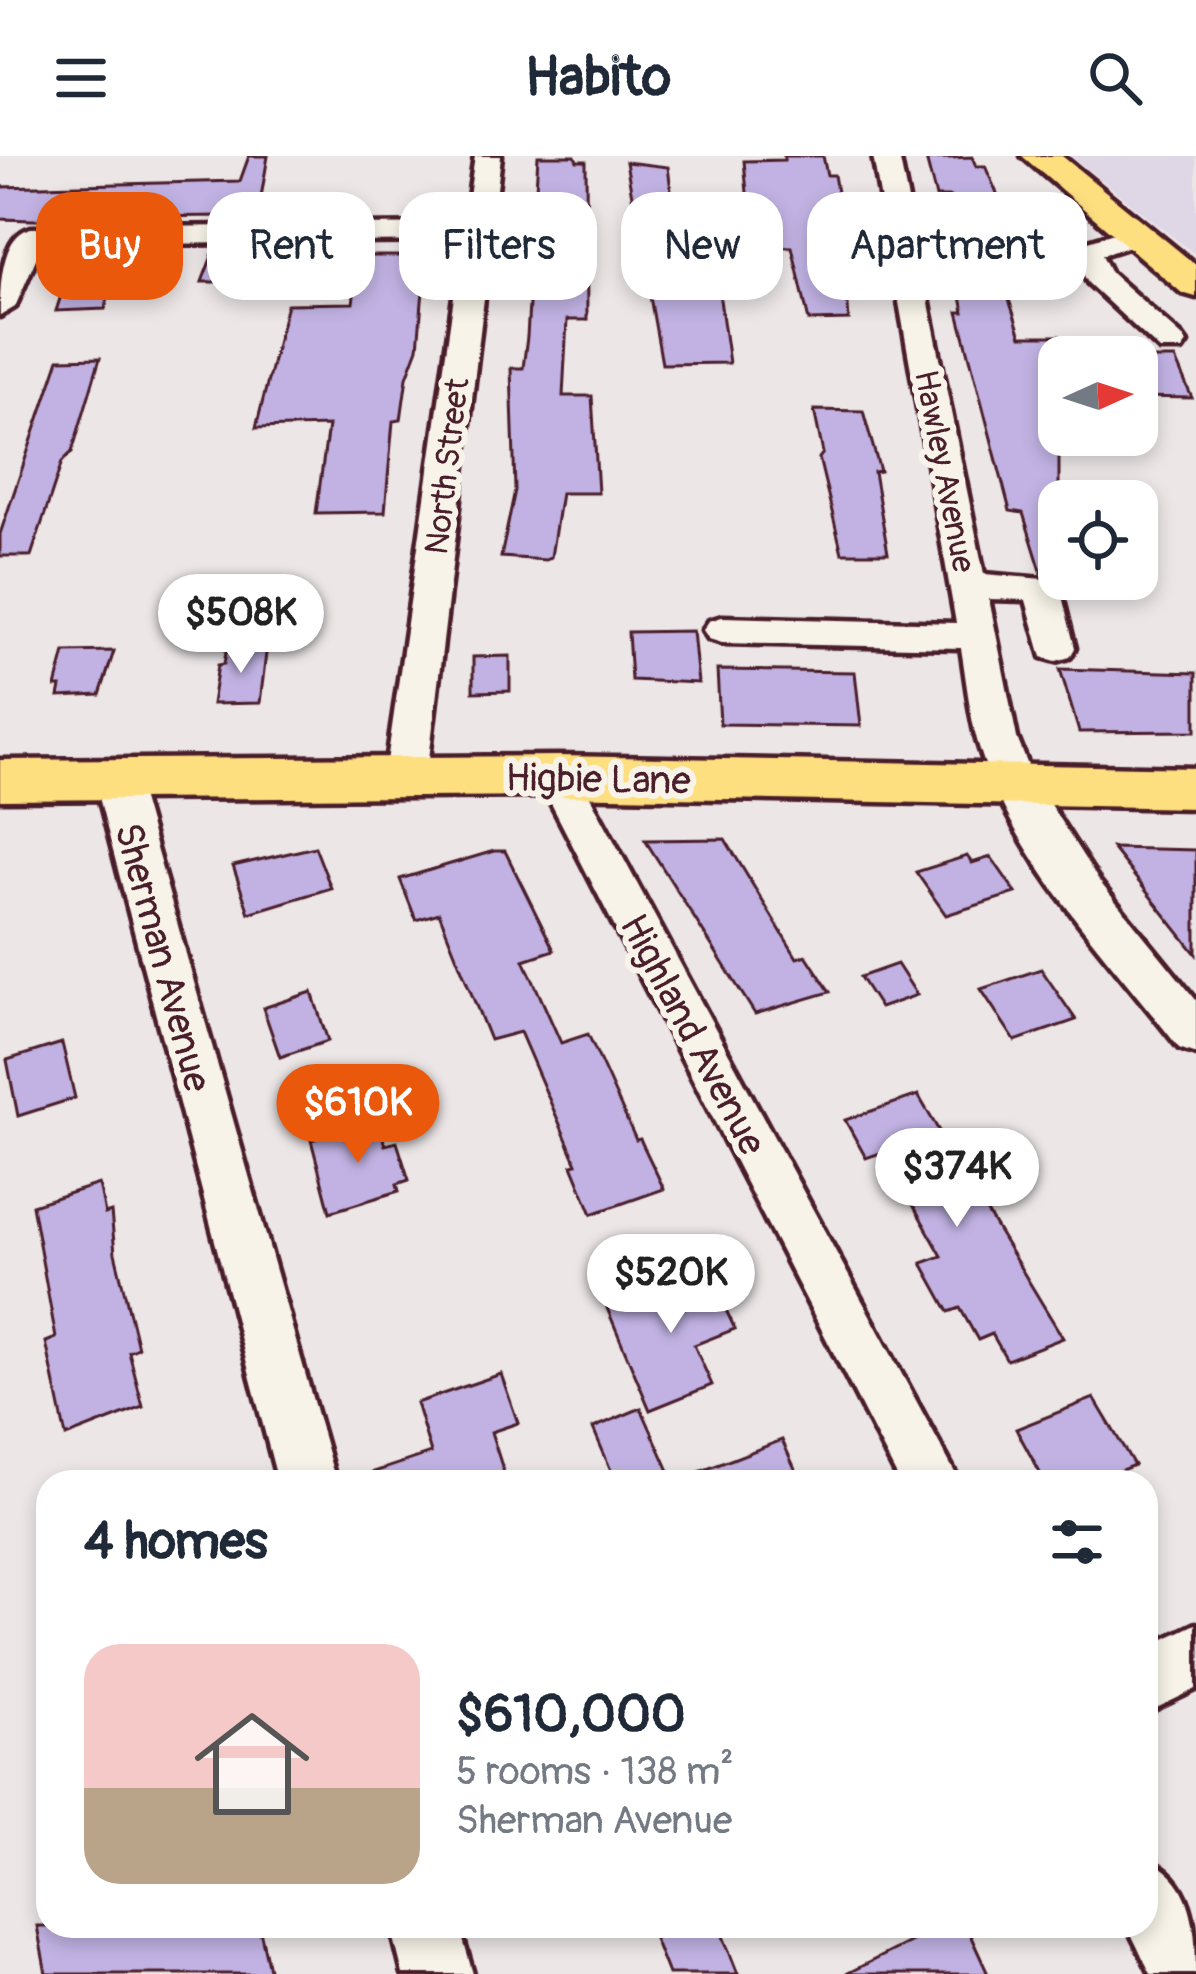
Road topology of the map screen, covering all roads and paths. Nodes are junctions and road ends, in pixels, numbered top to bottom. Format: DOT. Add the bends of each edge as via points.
graph roads {
  1 [pos="488,156"];
  2 [pos="886,156"];
  3 [pos="1040,156"];
  4 [pos="482,192"];
  5 [pos="399,233"];
  6 [pos="1136,236"];
  7 [pos="1196,285"];
  8 [pos="467,300"];
  9 [pos="0,308"];
  10 [pos="1171,343"];
  11 [pos="968,586"];
  12 [pos="722,630"];
  13 [pos="977,636"];
  14 [pos="1056,648"];
  15 [pos="406,776"];
  16 [pos="558,776"];
  17 [pos="116,778"];
  18 [pos="0,780"];
  19 [pos="1012,785"];
  20 [pos="1196,788"];
  21 [pos="1196,1034"];
  22 [pos="304,1470"];
  23 [pos="925,1470"];
  24 [pos="1196,1655"];
  25 [pos="1158,1676"];
  26 [pos="1158,1916"];
  27 [pos="428,1938"];
  28 [pos="438,1974"];
  29 [pos="1188,1974"];
  1 -- 4 [label="street, North Street"];
  2 -- 11 [label="street, Hawley Avenue"];
  3 -- 6 [label="main road"];
  5 -- 9 [label="street" via="31,237"];
  6 -- 7 [label="main road"];
  6 -- 10 [label="street" via="1086,251 1098,277"];
  8 -- 15 [label="street, North Street"];
  11 -- 13 [label="street, Hawley Avenue"];
  11 -- 14 [label="street" via="1042,588"];
  12 -- 13 [label="street"];
  13 -- 19 [label="street, Hawley Avenue"];
  15 -- 16 [label="main road, Higbie Lane"];
  15 -- 17 [label="main road, Higbie Lane"];
  16 -- 19 [label="main road, Higbie Lane"];
  16 -- 23 [label="street, Highland Avenue"];
  17 -- 18 [label="main road, Higbie Lane"];
  17 -- 22 [label="street, Sherman Avenue"];
  19 -- 20 [label="main road, Higbie Lane"];
  19 -- 21 [label="street, Hawley Avenue"];
  24 -- 25 [label="street"];
  26 -- 29 [label="street"];
  27 -- 28 [label="street"];
}
